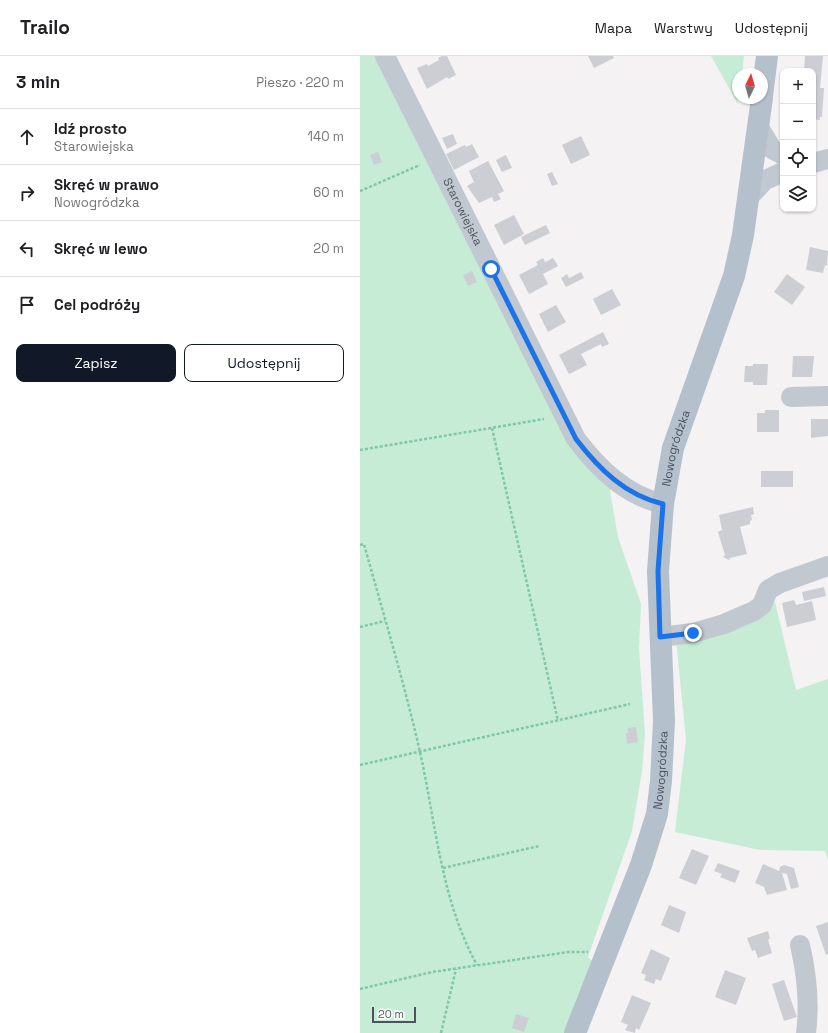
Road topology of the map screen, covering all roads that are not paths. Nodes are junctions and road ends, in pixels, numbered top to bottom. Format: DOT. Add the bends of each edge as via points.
graph roads {
  1 [pos="385,56"];
  2 [pos="767,56"];
  3 [pos="766,68"];
  4 [pos="761,104"];
  5 [pos="758,126"];
  6 [pos="780,153"];
  7 [pos="780,173"];
  8 [pos="749,197"];
  9 [pos="828,396"];
  10 [pos="791,397"];
  11 [pos="663,504"];
  12 [pos="828,566"];
  13 [pos="660,637"];
  14 [pos="800,946"];
  15 [pos="575,1033"];
  16 [pos="806,1033"];
  1 -- 11 [label="street, Starowiejska" via="576,439 595,463 622,487 646,500"];
  2 -- 3 [label="main road, Nowogródzka"];
  4 -- 5 [label="main road, Nowogródzka"];
  5 -- 6 [label="street" via="772,149"];
  5 -- 8 [label="main road, Nowogródzka"];
  7 -- 8 [label="street" via="765,180"];
  8 -- 11 [label="main road, Nowogródzka" via="734,276 673,448"];
  9 -- 10 [label="street"];
  11 -- 13 [label="main road, Nowogródzka" via="658,571"];
  12 -- 13 [label="street" via="780,583 768,590 762,605 754,611 724,624 693,633"];
  13 -- 15 [label="main road, Nowogródzka" via="664,721 657,814 641,865"];
  14 -- 16 [label="street" via="807,978"];
}
